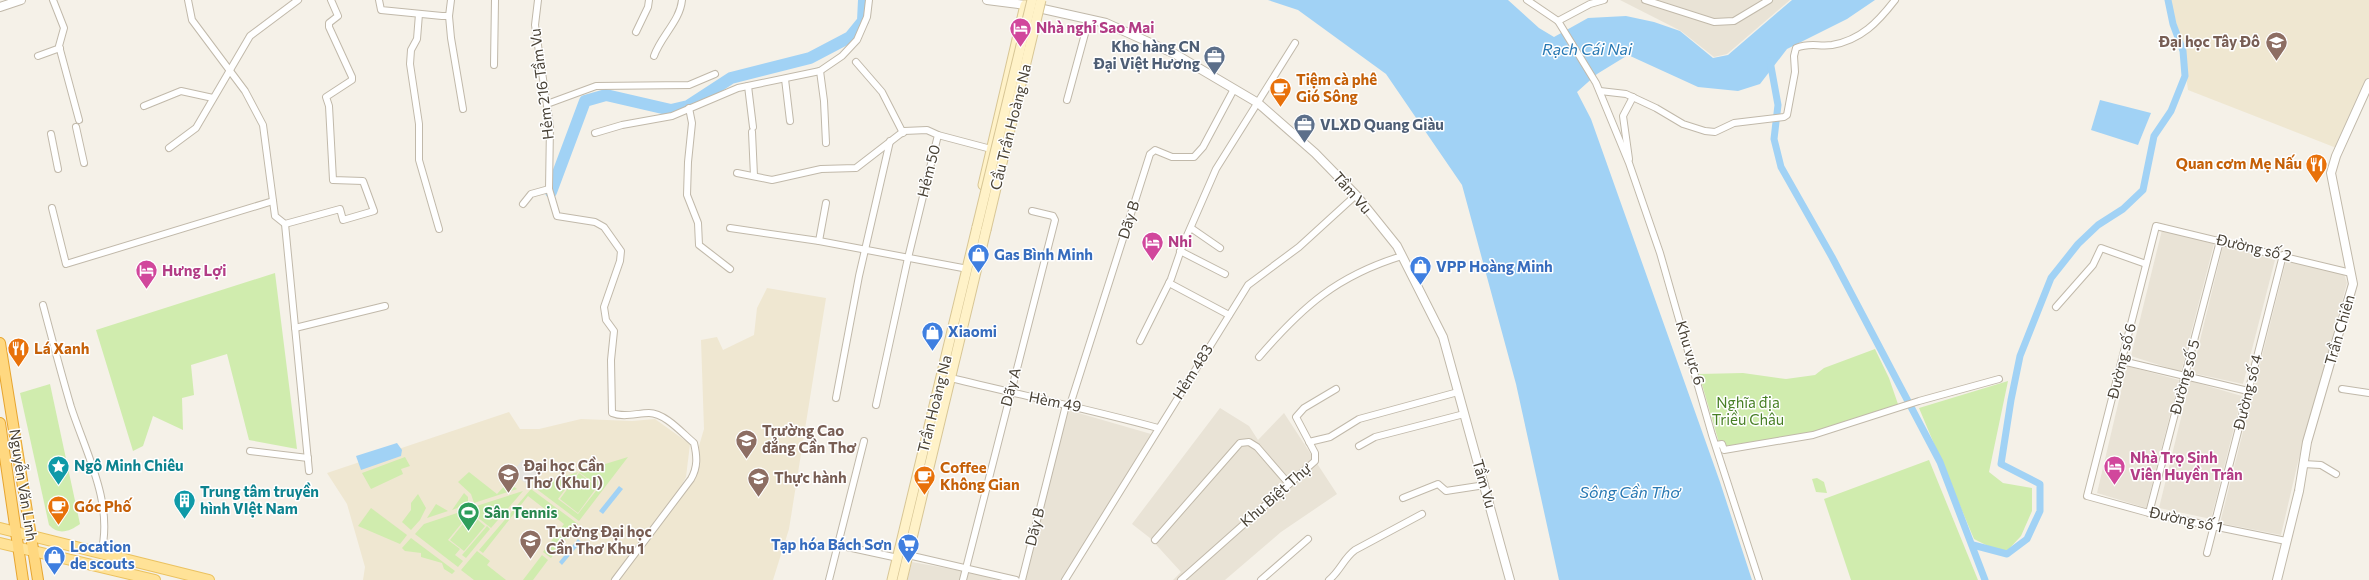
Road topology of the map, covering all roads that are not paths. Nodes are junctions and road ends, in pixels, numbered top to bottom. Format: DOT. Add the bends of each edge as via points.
graph roads {
  1 [pos="21,0"];
  2 [pos="53,0"];
  3 [pos="188,0"];
  4 [pos="298,0"];
  5 [pos="331,0"];
  6 [pos="379,0"];
  7 [pos="451,0"];
  8 [pos="495,0"];
  9 [pos="538,0"];
  10 [pos="648,0"];
  11 [pos="682,0"];
  12 [pos="869,0"];
  13 [pos="987,0"];
  14 [pos="1527,0"];
  15 [pos="1604,0"];
  16 [pos="1645,0"];
  17 [pos="1769,0"];
  18 [pos="1895,0"];
  19 [pos="1028,2"];
  20 [pos="1042,4"];
  21 [pos="0,7"];
  22 [pos="419,14"];
  23 [pos="449,16"];
  24 [pos="1089,19"];
  25 [pos="1558,21"];
  26 [pos="636,32"];
  27 [pos="1295,43"];
  28 [pos="60,48"];
  29 [pos="38,56"];
  30 [pos="654,56"];
  31 [pos="856,62"];
  32 [pos="494,65"];
  33 [pos="230,70"];
  34 [pos="820,71"];
  35 [pos="715,74"];
  36 [pos="785,79"];
  37 [pos="2369,83"];
  38 [pos="748,86"];
  39 [pos="1234,89"];
  40 [pos="1600,90"];
  41 [pos="1633,97"];
  42 [pos="213,98"];
  43 [pos="1067,100"];
  44 [pos="1258,103"];
  45 [pos="547,104"];
  46 [pos="144,106"];
  47 [pos="689,108"];
  48 [pos="462,109"];
  49 [pos="79,120"];
  50 [pos="790,121"];
  51 [pos="76,127"];
  52 [pos="596,133"];
  53 [pos="903,133"];
  54 [pos="51,134"];
  55 [pos="938,135"];
  56 [pos="890,141"];
  57 [pos="826,143"];
  58 [pos="169,148"];
  59 [pos="991,148"];
  60 [pos="84,163"];
  61 [pos="1629,163"];
  62 [pos="58,170"];
  63 [pos="737,173"];
  64 [pos="754,176"];
  65 [pos="549,189"];
  66 [pos="1356,195"];
  67 [pos="273,201"];
  68 [pos="826,202"];
  69 [pos="522,204"];
  70 [pos="52,208"];
  71 [pos="1032,211"];
  72 [pos="285,224"];
  73 [pos="2156,226"];
  74 [pos="730,228"];
  75 [pos="1191,228"];
  76 [pos="982,229"];
  77 [pos="439,230"];
  78 [pos="979,239"];
  79 [pos="819,241"];
  80 [pos="2220,241"];
  81 [pos="1220,248"];
  82 [pos="866,250"];
  83 [pos="1180,251"];
  84 [pos="2283,255"];
  85 [pos="1402,256"];
  86 [pos="908,258"];
  87 [pos="2146,264"];
  88 [pos="730,269"];
  89 [pos="968,270"];
  90 [pos="2351,273"];
  91 [pos="1225,274"];
  92 [pos="1169,284"];
  93 [pos="43,305"];
  94 [pos="385,306"];
  95 [pos="2056,307"];
  96 [pos="1229,315"];
  97 [pos="295,328"];
  98 [pos="1140,341"];
  99 [pos="0,343"];
  100 [pos="1259,357"];
  101 [pos="2122,361"];
  102 [pos="946,377"];
  103 [pos="2185,377"];
  104 [pos="1999,379"];
  105 [pos="1336,389"];
  106 [pos="2342,389"];
  107 [pos="2248,391"];
  108 [pos="1458,392"];
  109 [pos="1010,393"];
  110 [pos="2369,393"];
  111 [pos="836,398"];
  112 [pos="876,405"];
  113 [pos="1068,405"];
  114 [pos="1464,414"];
  115 [pos="0,423"];
  116 [pos="1158,428"];
  117 [pos="864,441"];
  118 [pos="1309,442"];
  119 [pos="1716,445"];
  120 [pos="1358,446"];
  121 [pos="250,451"];
  122 [pos="308,458"];
  123 [pos="2303,464"];
  124 [pos="309,470"];
  125 [pos="2336,474"];
  126 [pos="1288,484"];
  127 [pos="1485,485"];
  128 [pos="2087,496"];
  129 [pos="1403,498"];
  130 [pos="2149,513"];
  131 [pos="1422,514"];
  132 [pos="2213,526"];
  133 [pos="0,528"];
  134 [pos="17,532"];
  135 [pos="31,535"];
  136 [pos="1308,539"];
  137 [pos="1155,540"];
  138 [pos="2286,541"];
  139 [pos="0,543"];
  140 [pos="838,545"];
  141 [pos="19,547"];
  142 [pos="33,550"];
  143 [pos="100,553"];
  144 [pos="2207,553"];
  145 [pos="908,555"];
  146 [pos="898,558"];
  147 [pos="965,567"];
  148 [pos="24,580"];
  149 [pos="38,580"];
  150 [pos="155,580"];
  151 [pos="209,580"];
  152 [pos="615,580"];
  153 [pos="829,580"];
  154 [pos="892,580"];
  155 [pos="902,580"];
  156 [pos="963,580"];
  157 [pos="1016,580"];
  158 [pos="1022,580"];
  159 [pos="1065,580"];
  160 [pos="1181,580"];
  161 [pos="1261,580"];
  162 [pos="1329,580"];
  163 [pos="1510,580"];
  164 [pos="1759,580"];
  165 [pos="2277,580"];
  1 -- 21 [label="street"];
  2 -- 28 [label="street" via="64,28"];
  3 -- 33 [label="street" via="192,20"];
  4 -- 33 [label="street" via="250,36"];
  5 -- 72 [label="street" via="338,16 329,23 329,27 352,77 352,80 326,97 329,106 334,180 364,181 374,211 343,220 340,209"];
  6 -- 22 [label="street" via="381,10"];
  7 -- 23 [label="street"];
  8 -- 32 [label="street"];
  9 -- 45 [label="street, Hẻm 216 Tầm Vu" via="535,25"];
  10 -- 26 [label="street" via="648,7"];
  11 -- 30 [label="street" via="681,12 658,45"];
  12 -- 34 [label="street" via="867,17 857,40 842,56"];
  13 -- 19 [label="street, Tầm Vu"];
  14 -- 25 [label="street"];
  15 -- 25 [label="street" via="1590,4"];
  16 -- 17 [label="street" via="1714,22 1734,21"];
  18 -- 41 [label="street" via="1877,23 1851,41 1831,45 1806,44 1796,48 1795,72 1787,116 1734,123 1715,132 1705,131 1683,124"];
  19 -- 20 [label="street, Tầm Vu"];
  19 -- 59 [label="main road"];
  19 -- 76 [label="main road, Cầu Trần Hoàng Na, bridge"];
  20 -- 24 [label="street, Tầm Vu"];
  20 -- 76 [label="main road, Cầu Trần Hoàng Na, bridge"];
  20 -- 78 [label="main road" via="990,231"];
  22 -- 23 [label="street"];
  22 -- 77 [label="street" via="417,39 411,50 410,64 419,124 419,160"];
  23 -- 48 [label="street" via="450,38"];
  24 -- 39 [label="street, Tầm Vu" via="1106,23 1176,54"];
  24 -- 43 [label="street"];
  25 -- 40 [label="street, Khu vực 6"];
  27 -- 44 [label="street"];
  28 -- 29 [label="street"];
  28 -- 49 [label="street"];
  31 -- 53 [label="street" via="882,92"];
  33 -- 42 [label="street"];
  33 -- 67 [label="street" via="263,125"];
  34 -- 36 [label="street"];
  34 -- 57 [label="street"];
  35 -- 45 [label="street" via="689,85 596,86"];
  36 -- 38 [label="street"];
  36 -- 50 [label="street"];
  37 -- 90 [label="street, Trần Chiên" via="2336,156 2331,173"];
  38 -- 47 [label="street"];
  38 -- 64 [label="street" via="753,129"];
  39 -- 44 [label="street, Tầm Vu"];
  39 -- 113 [label="street, Dãy B" via="1203,147 1194,157 1172,157 1155,150 1150,154"];
  40 -- 41 [label="street"];
  40 -- 61 [label="street, Khu vực 6"];
  41 -- 61 [label="street" via="1623,116"];
  42 -- 46 [label="street" via="181,91"];
  42 -- 58 [label="street" via="196,128"];
  44 -- 66 [label="street, Tầm Vu" via="1315,152"];
  44 -- 75 [label="street" via="1216,170"];
  45 -- 65 [label="street, Hẻm 216 Tầm Vu" via="550,126"];
  47 -- 52 [label="street" via="672,116 622,125"];
  47 -- 88 [label="street" via="692,123 687,195 698,223 699,246"];
  51 -- 60 [label="street"];
  53 -- 55 [label="street, Hẻm 50" via="926,130"];
  53 -- 56 [label="street, Hẻm 50"];
  54 -- 62 [label="street"];
  55 -- 59 [label="street"];
  55 -- 86 [label="street, Hẻm 50"];
  56 -- 64 [label="street, Hẻm 50" via="856,168 821,169 772,180"];
  56 -- 82 [label="street"];
  59 -- 78 [label="main road" via="973,226"];
  61 -- 119 [label="street, Khu vực 6" via="1660,253"];
  63 -- 64 [label="street, Hẻm 50"];
  65 -- 69 [label="street" via="531,194"];
  65 -- 152 [label="street, Hẻm 216 Tầm Vu" via="557,216 595,222 604,227 621,251 604,307 606,320 614,331 611,360 612,413 658,414 694,442 697,469"];
  66 -- 85 [label="street, Tầm Vu"];
  66 -- 96 [label="street, Hẻm 483" via="1300,247 1248,284"];
  67 -- 70 [label="street" via="66,264"];
  67 -- 72 [label="street" via="275,216"];
  68 -- 79 [label="street"];
  71 -- 109 [label="street, Dãy A" via="1053,216 1055,219"];
  72 -- 97 [label="street"];
  73 -- 80 [label="street, Đường số 2"];
  73 -- 87 [label="street, Đường số 6"];
  74 -- 79 [label="street"];
  75 -- 81 [label="street"];
  75 -- 83 [label="street"];
  76 -- 78 [label="main road, Trần Hoàng Na"];
  78 -- 89 [label="main road, Trần Hoàng Na"];
  78 -- 102 [label="main road, Trần Hoàng Na"];
  79 -- 82 [label="street"];
  80 -- 84 [label="street, Đường số 2"];
  80 -- 103 [label="street, Đường số 5"];
  82 -- 86 [label="street"];
  82 -- 111 [label="street"];
  83 -- 91 [label="street"];
  83 -- 92 [label="street"];
  84 -- 90 [label="street, Đường số 2"];
  84 -- 107 [label="street, Đường số 4"];
  85 -- 100 [label="street" via="1356,274 1315,299 1293,318"];
  85 -- 108 [label="street, Tầm Vu" via="1443,337"];
  86 -- 89 [label="street"];
  86 -- 112 [label="street, Hẻm 50"];
  87 -- 95 [label="street" via="2101,248 2092,265"];
  87 -- 101 [label="street, Đường số 6"];
  89 -- 102 [label="main road, Trần Hoàng Na"];
  90 -- 123 [label="street, Trần Chiên" via="2353,284 2307,442"];
  92 -- 96 [label="street"];
  92 -- 98 [label="street"];
  93 -- 143 [label="street" via="71,407 104,510 105,532"];
  94 -- 97 [label="street"];
  96 -- 116 [label="street, Hẻm 483"];
  97 -- 122 [label="street"];
  99 -- 135 [label="highway, Nguyễn Văn Linh"];
  101 -- 103 [label="street"];
  101 -- 128 [label="street, Đường số 6"];
  102 -- 109 [label="street, Hèm 49"];
  102 -- 145 [label="main road, Trần Hoàng Na"];
  102 -- 146 [label="main road, Trần Hoàng Na"];
  103 -- 107 [label="street"];
  103 -- 130 [label="street, Đường số 5"];
  104 -- 119 [label="street" via="1807,437 1724,450 1722,444"];
  105 -- 118 [label="street, Khu Biệt Thự" via="1304,408 1296,417"];
  106 -- 110 [label="street"];
  107 -- 132 [label="street, Đường số 4"];
  108 -- 114 [label="street, Tầm Vu"];
  108 -- 118 [label="street" via="1359,419 1330,437"];
  109 -- 113 [label="street, Hèm 49"];
  109 -- 147 [label="street, Dãy A"];
  113 -- 116 [label="street, Hèm 49"];
  113 -- 158 [label="street, Dãy B"];
  114 -- 120 [label="street" via="1376,437"];
  114 -- 127 [label="street, Tầm Vu"];
  115 -- 134 [label="highway, Nguyễn Văn Linh"];
  116 -- 159 [label="street, Hẻm 483"];
  117 -- 140 [label="street"];
  118 -- 126 [label="street, Khu Biệt Thự" via="1316,461"];
  119 -- 164 [label="street, Khu vực 6"];
  121 -- 122 [label="street"];
  122 -- 124 [label="street"];
  123 -- 125 [label="street" via="2321,465"];
  123 -- 138 [label="street, Trần Chiên"];
  126 -- 137 [label="street" via="1257,447 1249,442 1240,443"];
  126 -- 160 [label="street, Khu Biệt Thự"];
  127 -- 129 [label="street" via="1446,491 1438,484"];
  127 -- 163 [label="street, Tầm Vu"];
  128 -- 130 [label="street, Đường số 1"];
  130 -- 132 [label="street, Đường số 1"];
  131 -- 162 [label="street" via="1348,554 1339,570"];
  132 -- 138 [label="street, Đường số 1"];
  132 -- 144 [label="street, Đường số 4"];
  133 -- 134 [label="main road"];
  134 -- 135 [label="main road"];
  134 -- 141 [label="highway, Nguyễn Văn Linh"];
  135 -- 142 [label="highway, Nguyễn Văn Linh"];
  135 -- 143 [label="main road"];
  136 -- 161 [label="street"];
  138 -- 165 [label="street, Trần Chiên"];
  139 -- 141 [label="main road"];
  140 -- 146 [label="street"];
  140 -- 153 [label="street"];
  141 -- 142 [label="main road"];
  141 -- 148 [label="highway, Nguyễn Văn Linh"];
  142 -- 149 [label="highway, Nguyễn Văn Linh"];
  142 -- 150 [label="main road"];
  143 -- 151 [label="main road"];
  145 -- 147 [label="street"];
  145 -- 155 [label="main road, Trần Hoàng Na"];
  146 -- 154 [label="main road, Trần Hoàng Na"];
  147 -- 156 [label="street, Dãy A"];
  147 -- 157 [label="street"];
}
